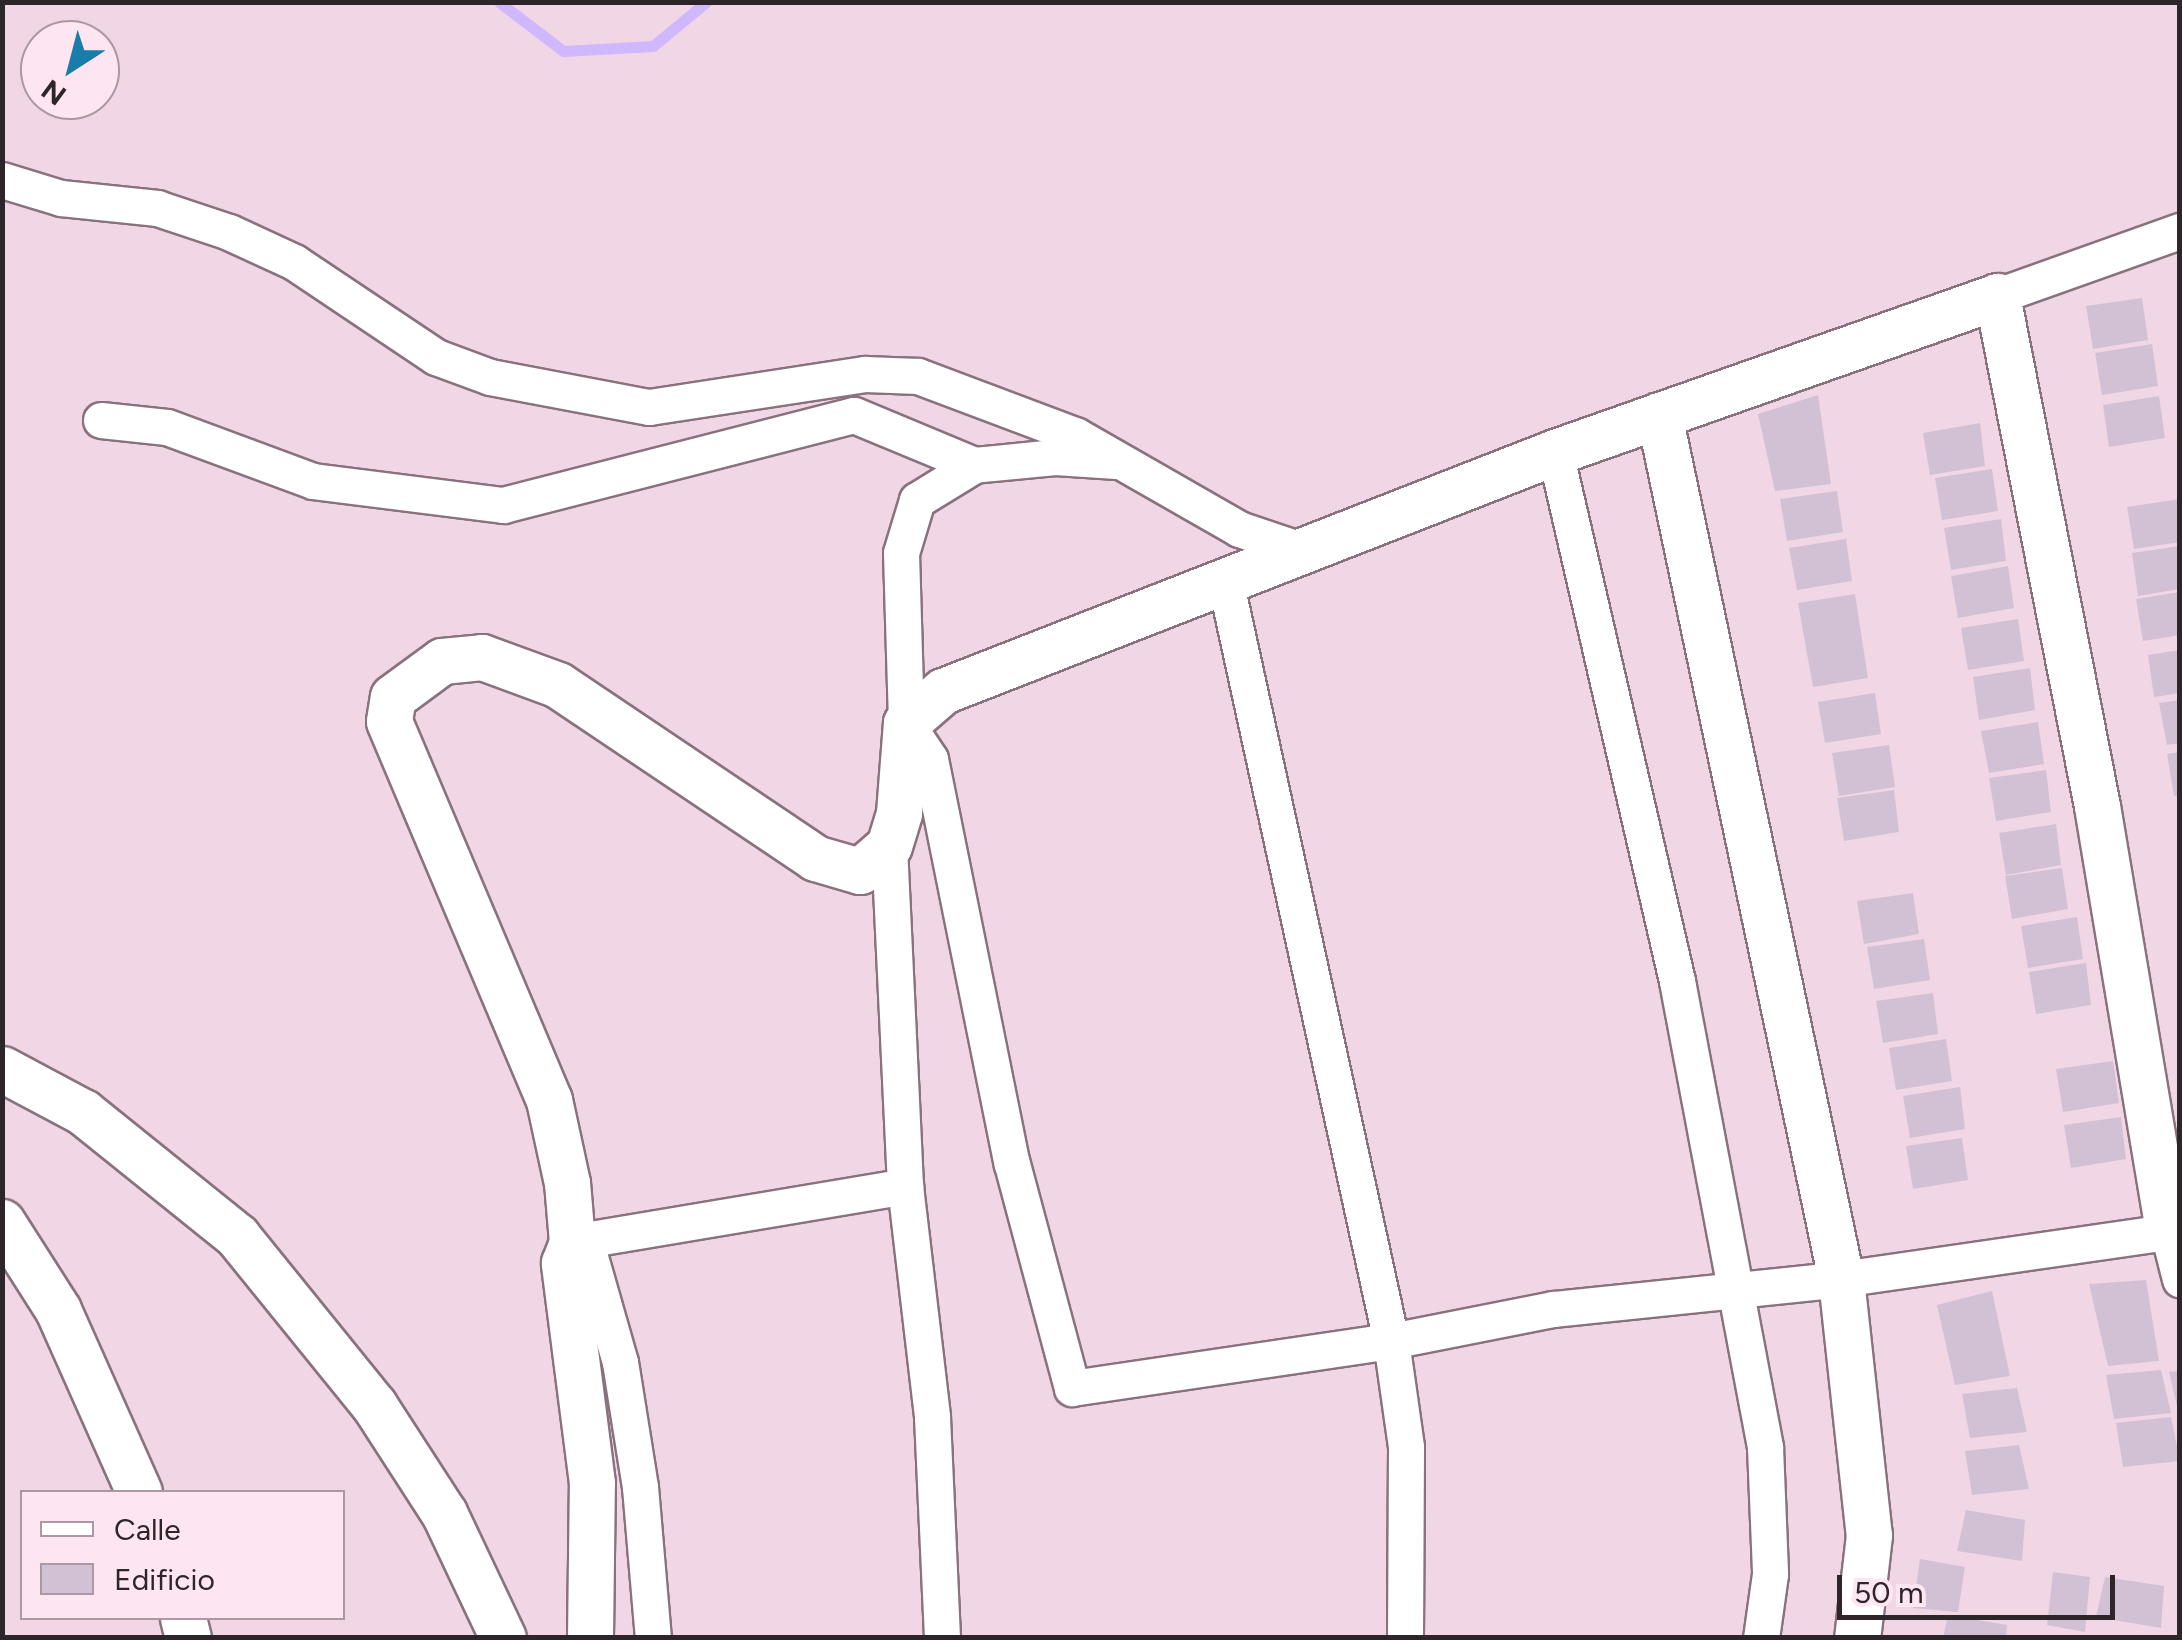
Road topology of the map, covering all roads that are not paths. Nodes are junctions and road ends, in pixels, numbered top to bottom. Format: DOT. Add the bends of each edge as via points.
graph roads {
  1 [pos="2,180"];
  2 [pos="2180,231"];
  3 [pos="1997,296"];
  4 [pos="1659,415"];
  5 [pos="101,420"];
  6 [pos="1556,452"];
  7 [pos="1116,460"];
  8 [pos="974,466"];
  9 [pos="1298,549"];
  10 [pos="1225,580"];
  11 [pos="906,723"];
  12 [pos="889,846"];
  13 [pos="2,1070"];
  14 [pos="905,1186"];
  15 [pos="2,1222"];
  16 [pos="2174,1231"];
  17 [pos="572,1242"];
  18 [pos="1841,1279"];
  19 [pos="2180,1279"];
  20 [pos="1730,1287"];
  21 [pos="1391,1341"];
  22 [pos="138,1490"];
  23 [pos="503,1638"];
  24 [pos="590,1638"];
  25 [pos="653,1638"];
  26 [pos="942,1638"];
  27 [pos="1405,1638"];
  28 [pos="1762,1638"];
  29 [pos="1856,1638"];
  1 -- 7 [label="street" via="61,198 157,208 229,232 294,262 436,357 490,376 649,407 865,374 918,376 1032,416"];
  2 -- 3 [label="street"];
  3 -- 4 [label="street"];
  3 -- 16 [label="street"];
  4 -- 6 [label="street"];
  4 -- 18 [label="street"];
  5 -- 8 [label="street" via="167,427 312,480 503,504 854,415"];
  6 -- 9 [label="street"];
  6 -- 20 [label="street" via="1676,981"];
  7 -- 8 [label="street" via="1055,457"];
  7 -- 9 [label="street" via="1239,529"];
  8 -- 11 [label="street" via="917,500 906,521"];
  9 -- 10 [label="street"];
  10 -- 11 [label="street" via="943,691"];
  10 -- 21 [label="street"];
  11 -- 12 [label="street" via="900,813"];
  11 -- 21 [label="street" via="930,760 1012,1164 1072,1388"];
  12 -- 14 [label="street"];
  12 -- 17 [label="street" via="860,871 815,858 558,685 518,666 482,657 442,661 393,697 389,721 396,752 548,1100"];
  13 -- 23 [label="street" via="83,1112 238,1236 374,1406 444,1514"];
  14 -- 17 [label="street"];
  14 -- 26 [label="street" via="932,1417"];
  15 -- 22 [label="street" via="58,1310"];
  16 -- 18 [label="street"];
  16 -- 19 [label="street"];
  17 -- 24 [label="street" via="564,1263 592,1483"];
  17 -- 25 [label="street" via="590,1258 620,1362 640,1487"];
  18 -- 20 [label="street"];
  18 -- 29 [label="street" via="1869,1535"];
  20 -- 21 [label="street" via="1553,1309"];
  20 -- 28 [label="street" via="1765,1447 1770,1574"];
  21 -- 27 [label="street" via="1406,1447"];
}
